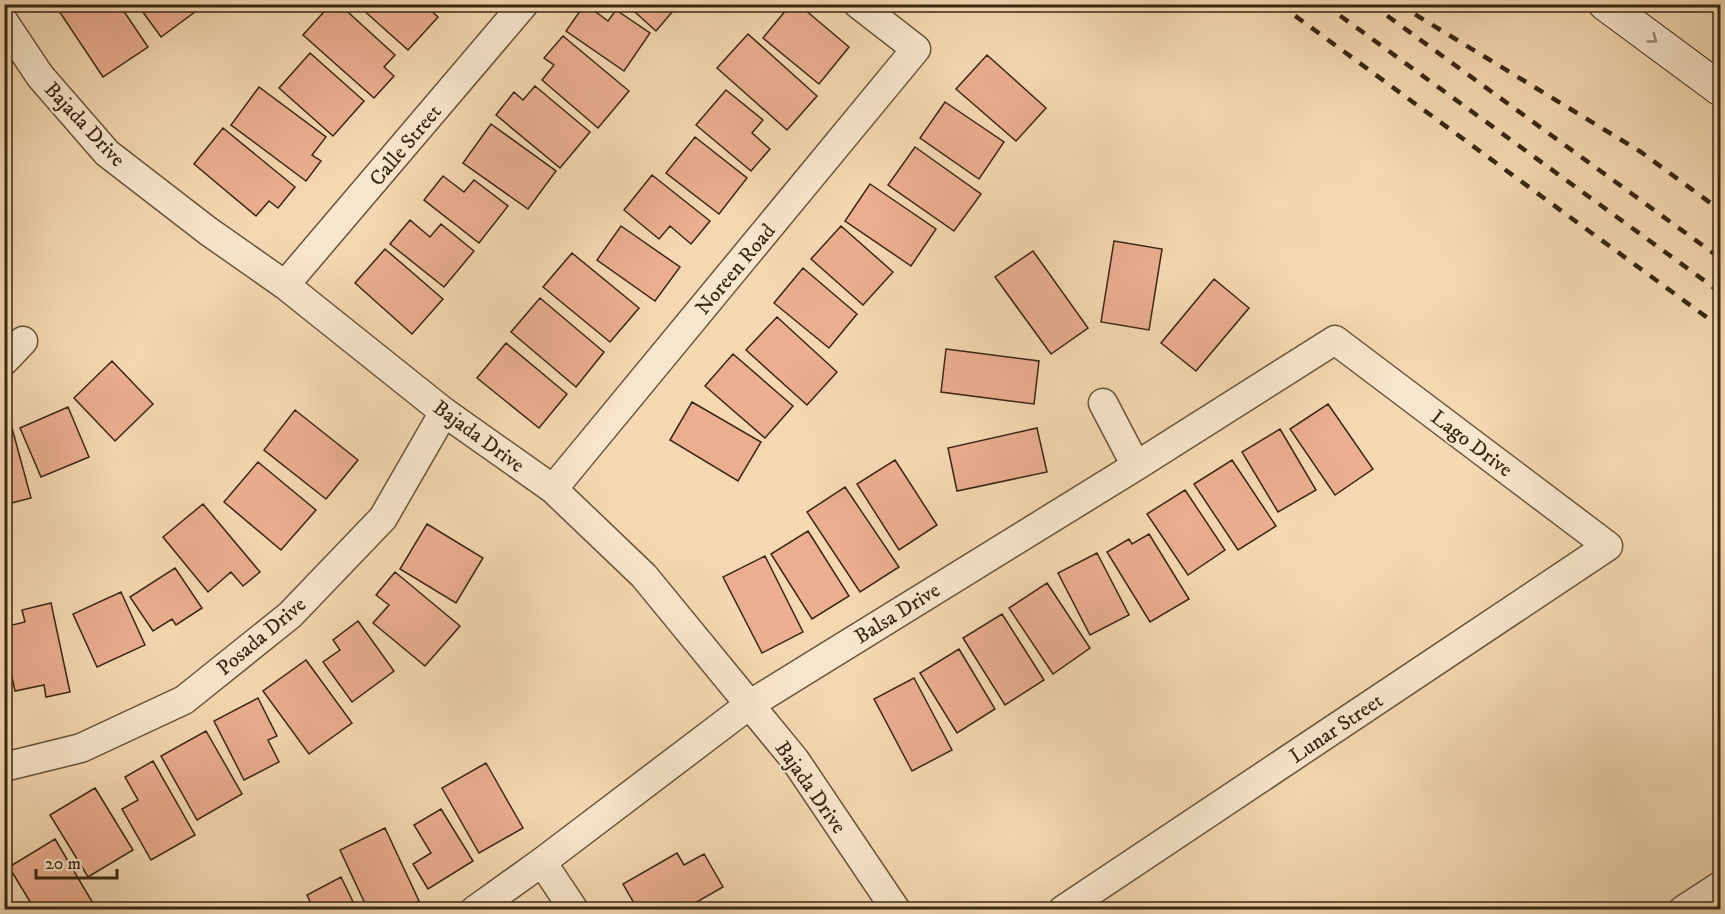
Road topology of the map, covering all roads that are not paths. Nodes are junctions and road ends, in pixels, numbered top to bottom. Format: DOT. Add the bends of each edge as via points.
graph roads {
  1 [pos="524,4"];
  2 [pos="858,4"];
  3 [pos="1605,4"];
  4 [pos="4,22"];
  5 [pos="1720,88"];
  6 [pos="285,285"];
  7 [pos="1335,340"];
  8 [pos="1103,403"];
  9 [pos="444,412"];
  10 [pos="1136,466"];
  11 [pos="553,489"];
  12 [pos="1608,546"];
  13 [pos="749,705"];
  14 [pos="4,767"];
  15 [pos="542,862"];
  16 [pos="1720,886"];
  17 [pos="476,909"];
  18 [pos="574,909"];
  19 [pos="896,909"];
  20 [pos="1063,909"];
  21 [pos="1683,909"];
  1 -- 6 [label="street, Calle Street"];
  2 -- 11 [label="street, Noreen Road" via="916,49"];
  3 -- 5 [label="main road, one-way"];
  4 -- 6 [label="street, Bajada Drive" via="40,76 107,153"];
  6 -- 9 [label="street, Bajada Drive"];
  7 -- 10 [label="street, Balsa Drive"];
  7 -- 12 [label="street, Lago Drive"];
  8 -- 10 [label="street"];
  9 -- 11 [label="street, Bajada Drive"];
  9 -- 14 [label="street, Posada Drive" via="383,518 281,622 184,700 81,748"];
  10 -- 13 [label="street, Balsa Drive"];
  11 -- 13 [label="street, Bajada Drive" via="644,576"];
  12 -- 20 [label="street, Lunar Street"];
  13 -- 15 [label="street, Balsa Drive"];
  13 -- 19 [label="street, Bajada Drive" via="795,760"];
  15 -- 17 [label="street, Balsa Drive"];
  15 -- 18 [label="street"];
  16 -- 21 [label="street"];
}
